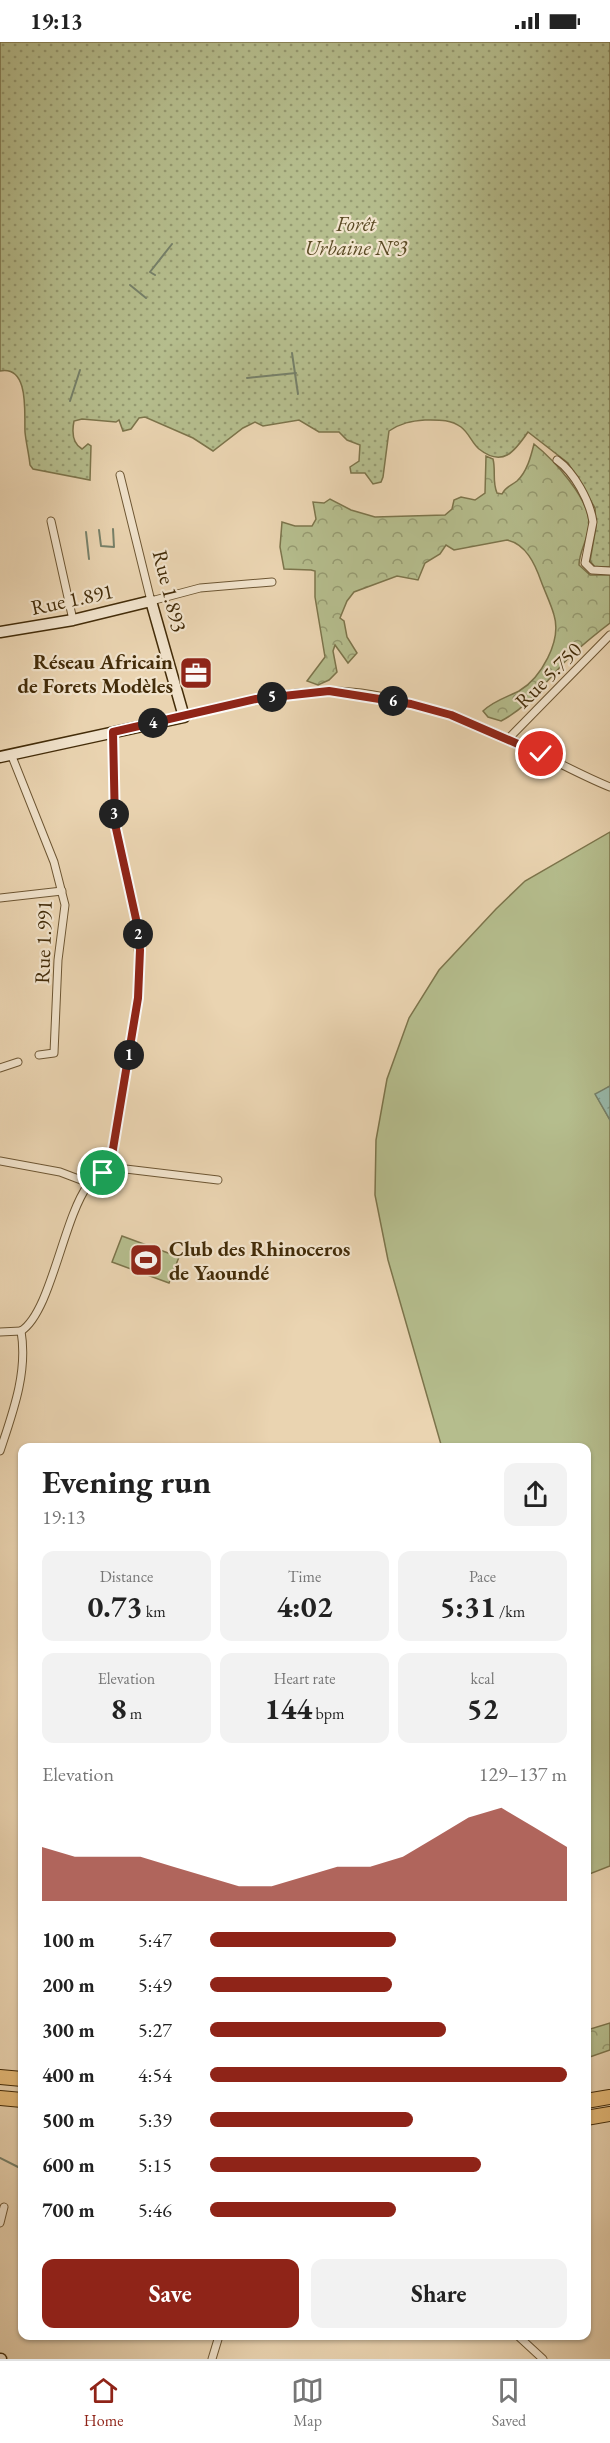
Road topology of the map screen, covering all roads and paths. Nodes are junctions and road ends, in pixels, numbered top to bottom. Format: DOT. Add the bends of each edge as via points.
graph roads {
  1 [pos="557,460"];
  2 [pos="120,475"];
  3 [pos="51,521"];
  4 [pos="610,571"];
  5 [pos="272,582"];
  6 [pos="152,601"];
  7 [pos="73,620"];
  8 [pos="0,632"];
  9 [pos="610,635"];
  10 [pos="184,717"];
  11 [pos="113,732"];
  12 [pos="509,738"];
  13 [pos="5,755"];
  14 [pos="610,787"];
  15 [pos="62,891"];
  16 [pos="0,898"];
  17 [pos="39,1055"];
  18 [pos="18,1062"];
  19 [pos="0,1068"];
  20 [pos="0,1161"];
  21 [pos="109,1167"];
  22 [pos="218,1180"];
  23 [pos="89,1183"];
  24 [pos="21,1331"];
  25 [pos="0,1332"];
  26 [pos="0,1451"];
  27 [pos="0,2077"];
  28 [pos="18,2079"];
  29 [pos="610,2097"];
  30 [pos="0,2098"];
  31 [pos="18,2100"];
  32 [pos="591,2100"];
  33 [pos="610,2114"];
  34 [pos="591,2117"];
  35 [pos="4,2207"];
  36 [pos="0,2223"];
  37 [pos="218,2340"];
  38 [pos="522,2340"];
  39 [pos="212,2359"];
  40 [pos="543,2359"];
  1 -- 4 [label="street" via="577,484 592,516 585,563 592,570"];
  2 -- 6 [label="street, Rue 1.893"];
  3 -- 7 [label="street"];
  5 -- 6 [label="street" via="200,588"];
  6 -- 7 [label="street, Rue 1.891"];
  6 -- 10 [label="street, Rue 1.893"];
  7 -- 8 [label="street, Rue 1.891"];
  9 -- 12 [label="street, Rue 5.750"];
  10 -- 11 [label="street"];
  10 -- 12 [label="street" via="256,699 329,691 411,704"];
  11 -- 13 [label="street"];
  11 -- 21 [label="street" via="115,824 136,919 140,974"];
  12 -- 14 [label="street"];
  13 -- 15 [label="street, Rue 1.991" via="54,862"];
  15 -- 16 [label="street"];
  15 -- 17 [label="street, Rue 1.991" via="54,1053"];
  18 -- 19 [label="street"];
  20 -- 23 [label="street" via="60,1172"];
  21 -- 22 [label="street"];
  21 -- 23 [label="street"];
  23 -- 24 [label="street" via="37,1315"];
  24 -- 25 [label="street"];
  24 -- 26 [label="street" via="21,1375"];
  27 -- 28 [label="highway"];
  29 -- 32 [label="highway"];
  30 -- 31 [label="highway"];
  33 -- 34 [label="highway"];
  35 -- 36 [label="street"];
  37 -- 39 [label="street"];
  38 -- 40 [label="street"];
}
